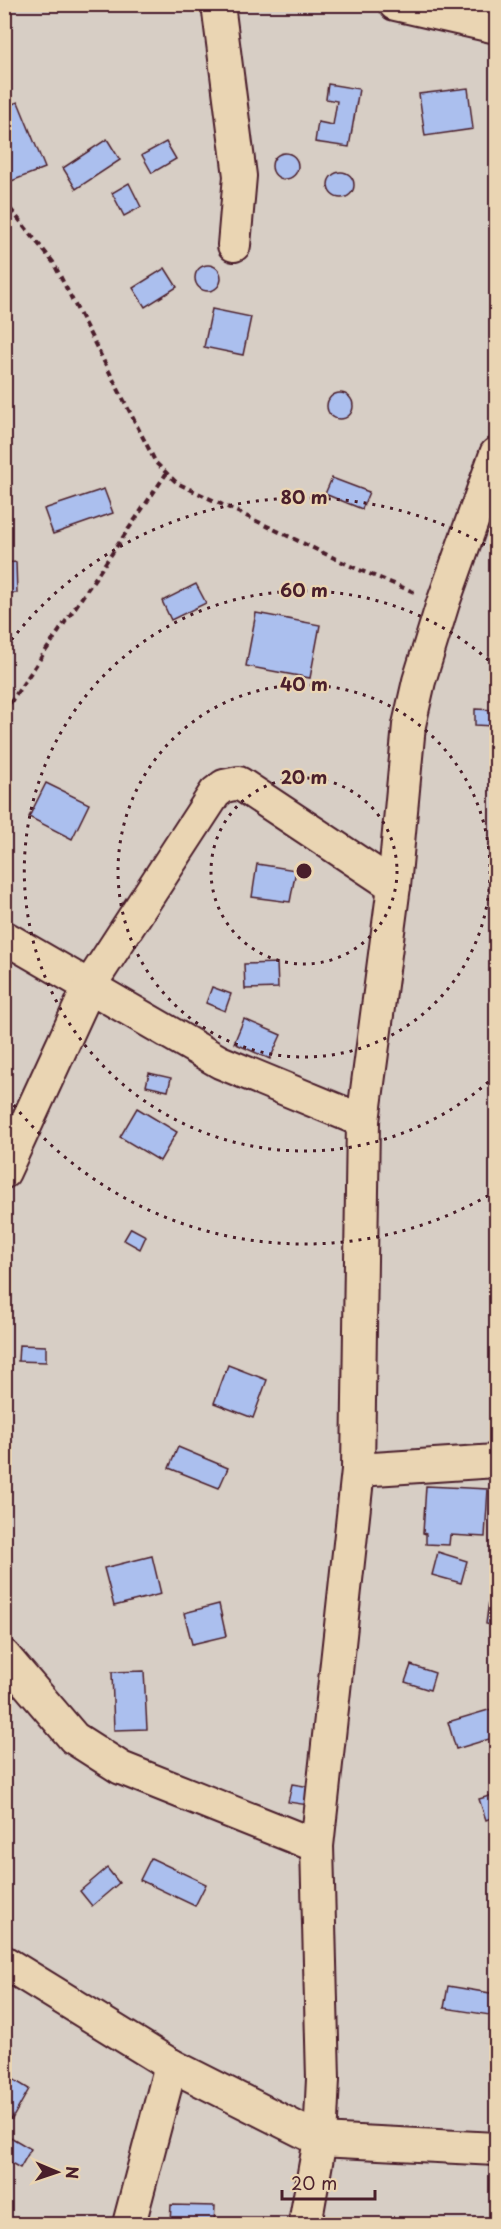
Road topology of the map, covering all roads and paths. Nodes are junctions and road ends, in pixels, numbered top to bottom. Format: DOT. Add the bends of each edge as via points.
graph roads {
  1 [pos="218,4"];
  2 [pos="395,4"];
  3 [pos="496,27"];
  4 [pos="4,201"];
  5 [pos="234,245"];
  6 [pos="496,454"];
  7 [pos="166,474"];
  8 [pos="443,603"];
  9 [pos="4,712"];
  10 [pos="394,886"];
  11 [pos="4,937"];
  12 [pos="90,985"];
  13 [pos="363,1120"];
  14 [pos="4,1172"];
  15 [pos="496,1461"];
  16 [pos="358,1470"];
  17 [pos="4,1656"];
  18 [pos="317,1846"];
  19 [pos="4,1962"];
  20 [pos="171,2065"];
  21 [pos="320,2140"];
  22 [pos="496,2149"];
  23 [pos="129,2224"];
  24 [pos="305,2224"];
  1 -- 5 [label="street" via="240,176"];
  2 -- 3 [label="street"];
  4 -- 7 [label="path" via="53,262 156,463"];
  6 -- 8 [label="street"];
  7 -- 8 [label="path" via="177,483 357,570"];
  7 -- 9 [label="path"];
  8 -- 10 [label="street" via="409,725"];
  10 -- 12 [label="street" via="239,783 232,783 215,793"];
  10 -- 13 [label="street"];
  11 -- 12 [label="street"];
  12 -- 13 [label="street" via="220,1062"];
  12 -- 14 [label="street"];
  13 -- 16 [label="street"];
  15 -- 16 [label="street"];
  16 -- 18 [label="street"];
  17 -- 18 [label="street" via="74,1738 95,1753 121,1768"];
  18 -- 21 [label="street" via="323,2079"];
  19 -- 20 [label="street"];
  20 -- 21 [label="street"];
  20 -- 23 [label="street"];
  21 -- 22 [label="street"];
  21 -- 24 [label="street"];
}
